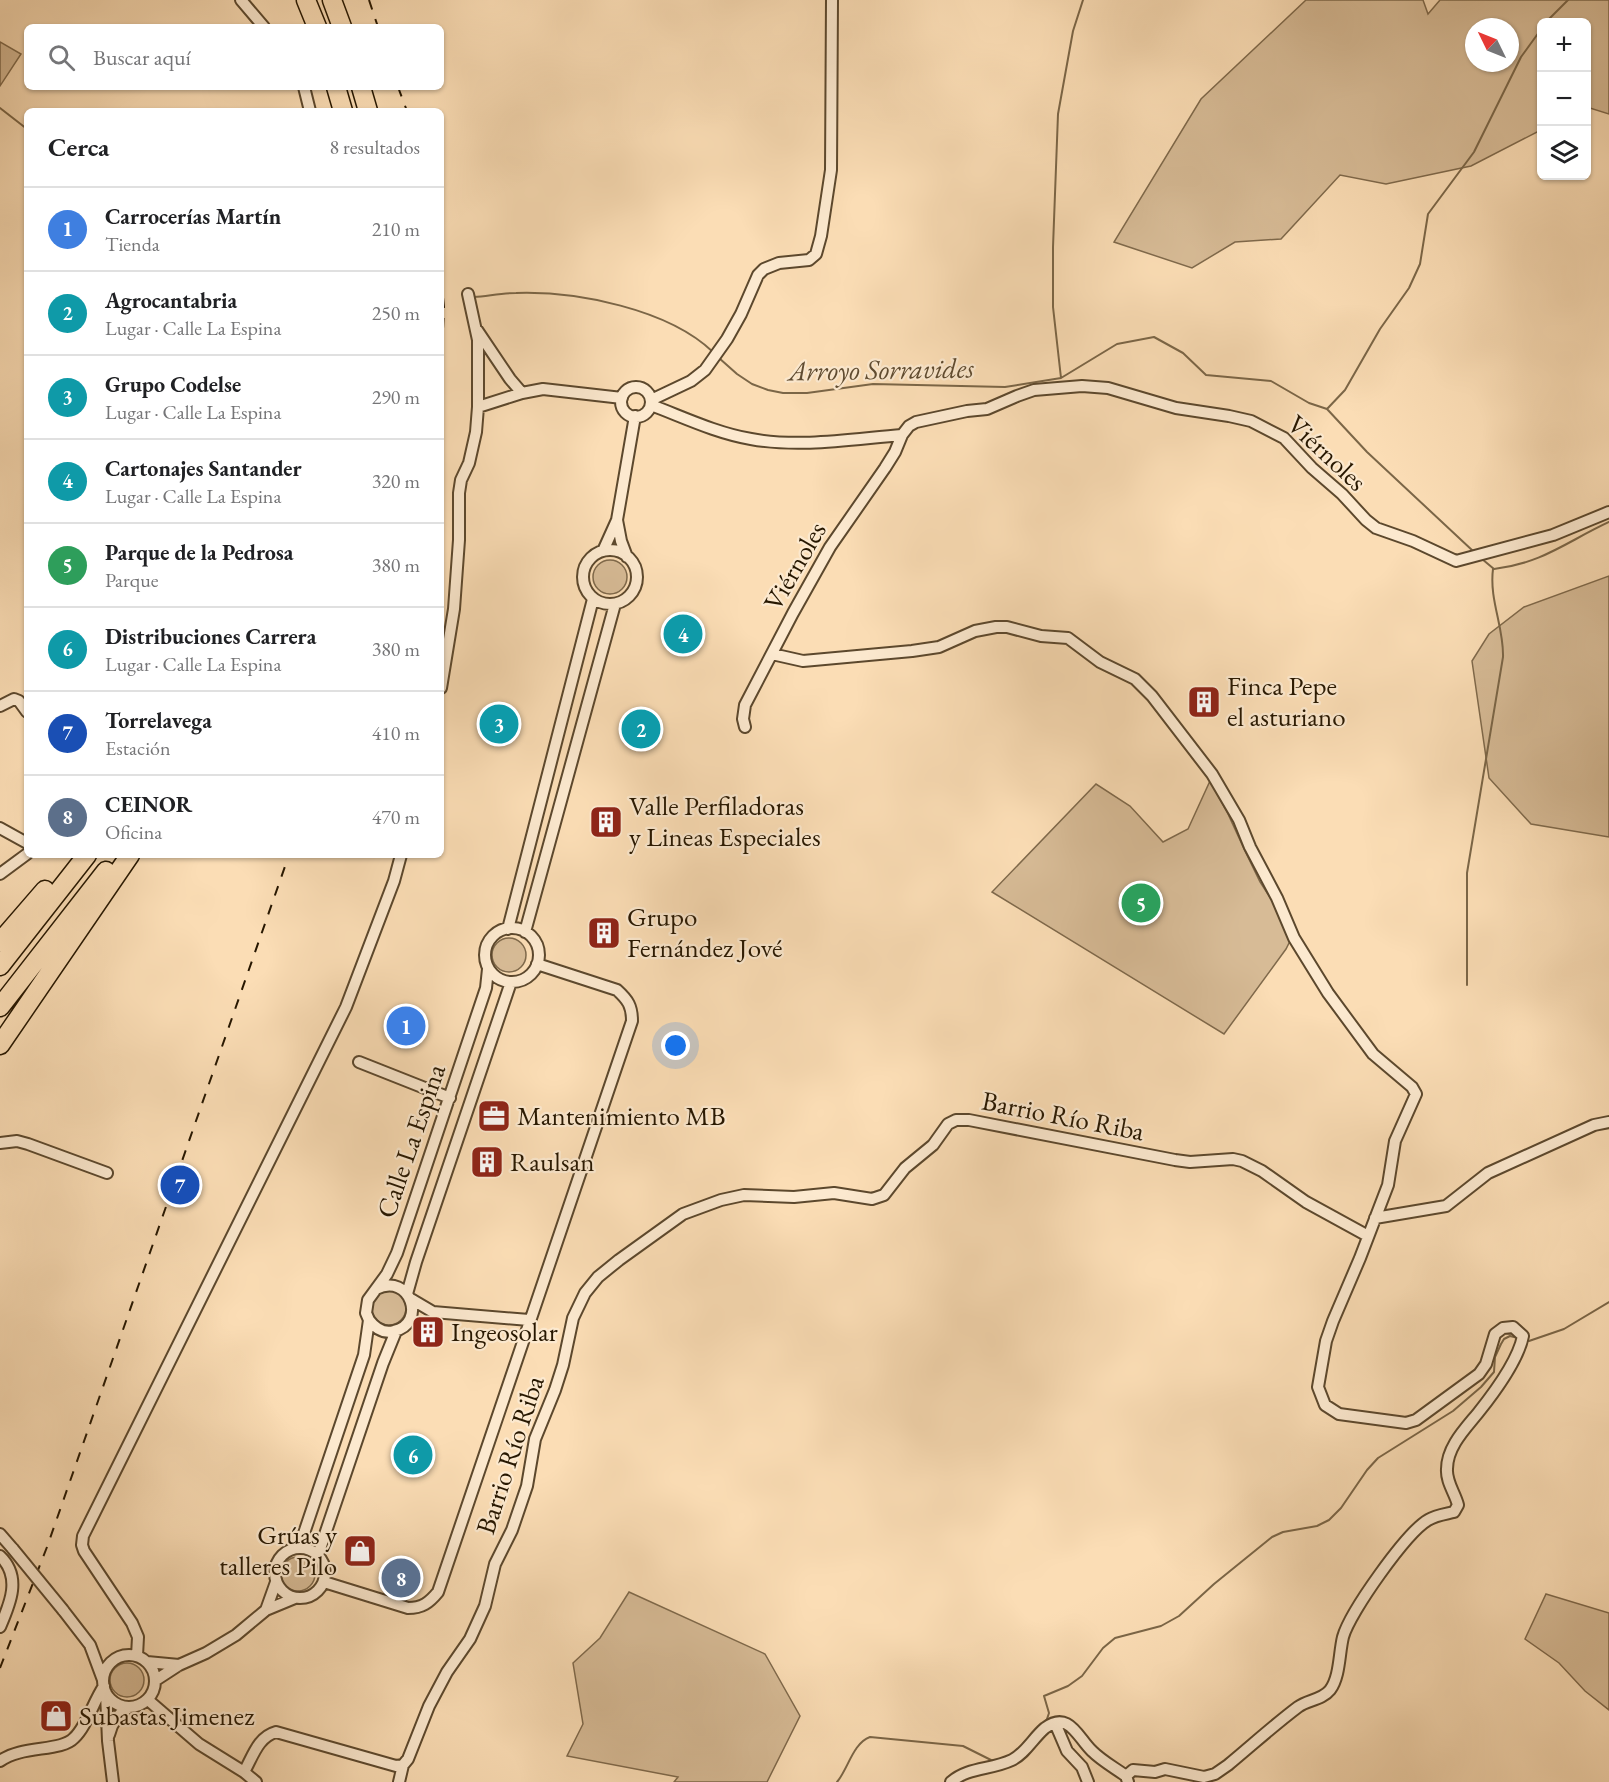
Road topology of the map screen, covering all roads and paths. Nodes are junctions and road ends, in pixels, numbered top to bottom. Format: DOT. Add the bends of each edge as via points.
graph roads {
  1 [pos="241,0"];
  2 [pos="306,0"];
  3 [pos="332,0"];
  4 [pos="832,0"];
  5 [pos="261,24"];
  6 [pos="316,24"];
  7 [pos="341,24"];
  8 [pos="305,90"];
  9 [pos="337,90"];
  10 [pos="362,90"];
  11 [pos="309,108"];
  12 [pos="342,108"];
  13 [pos="367,108"];
  14 [pos="468,294"];
  15 [pos="476,328"];
  16 [pos="522,393"];
  17 [pos="622,398"];
  18 [pos="651,403"];
  19 [pos="478,406"];
  20 [pos="635,416"];
  21 [pos="902,435"];
  22 [pos="1609,512"];
  23 [pos="617,520"];
  24 [pos="603,551"];
  25 [pos="627,557"];
  26 [pos="593,599"];
  27 [pos="615,604"];
  28 [pos="772,654"];
  29 [pos="444,670"];
  30 [pos="0,706"];
  31 [pos="24,707"];
  32 [pos="745,727"];
  33 [pos="0,828"];
  34 [pos="24,841"];
  35 [pos="24,856"];
  36 [pos="72,858"];
  37 [pos="85,858"];
  38 [pos="116,858"];
  39 [pos="128,858"];
  40 [pos="400,858"];
  41 [pos="0,874"];
  42 [pos="508,929"];
  43 [pos="525,932"];
  44 [pos="0,942"];
  45 [pos="537,964"];
  46 [pos="0,966"];
  47 [pos="488,969"];
  48 [pos="511,982"];
  49 [pos="0,1006"];
  50 [pos="0,1045"];
  51 [pos="358,1062"];
  52 [pos="450,1098"];
  53 [pos="1609,1122"];
  54 [pos="0,1143"];
  55 [pos="107,1173"];
  56 [pos="1375,1218"];
  57 [pos="1368,1236"];
  58 [pos="376,1290"];
  59 [pos="409,1297"];
  60 [pos="433,1312"];
  61 [pos="369,1320"];
  62 [pos="529,1320"];
  63 [pos="407,1323"];
  64 [pos="396,1331"];
  65 [pos="0,1534"];
  66 [pos="299,1548"];
  67 [pos="318,1555"];
  68 [pos="0,1557"];
  69 [pos="276,1582"];
  70 [pos="324,1582"];
  71 [pos="295,1598"];
  72 [pos="266,1610"];
  73 [pos="0,1627"];
  74 [pos="90,1645"];
  75 [pos="118,1657"];
  76 [pos="142,1659"];
  77 [pos="179,1665"];
  78 [pos="156,1680"];
  79 [pos="104,1687"];
  80 [pos="148,1700"];
  81 [pos="130,1707"];
  82 [pos="1055,1723"];
  83 [pos="108,1742"];
  84 [pos="0,1761"];
  85 [pos="403,1765"];
  86 [pos="244,1772"];
  87 [pos="1127,1779"];
  88 [pos="1190,1779"];
  89 [pos="113,1782"];
  90 [pos="256,1782"];
  91 [pos="399,1782"];
  92 [pos="951,1782"];
  93 [pos="1088,1782"];
  1 -- 5 [label="street"];
  2 -- 6 [label="highway"];
  3 -- 7 [label="highway"];
  4 -- 18 [label="street" via="831,170 819,248 809,260 779,262 764,269 712,362 691,381"];
  8 -- 11 [label="street"];
  9 -- 12 [label="highway"];
  10 -- 13 [label="highway"];
  14 -- 15 [label="street"];
  15 -- 16 [label="street"];
  15 -- 19 [label="street"];
  16 -- 17 [label="street" via="543,389"];
  16 -- 19 [label="street"];
  17 -- 18 [label="street" via="628,389 638,387 647,391"];
  17 -- 20 [label="street" via="624,410"];
  18 -- 20 [label="street" via="645,414"];
  18 -- 21 [label="street, Viérnoles" via="719,431 751,439 788,443"];
  19 -- 29 [label="street" via="476,432 459,493 454,609"];
  20 -- 23 [label="street"];
  21 -- 22 [label="street, Viérnoles" via="916,422 987,409 1034,390 1108,388 1176,408 1240,418 1270,430 1284,438 1376,528 1413,540 1456,561 1553,535"];
  21 -- 28 [label="street, Viérnoles" via="885,468 830,548"];
  23 -- 24 [label="street"];
  23 -- 25 [label="street"];
  24 -- 25 [label="street" via="620,552"];
  24 -- 26 [label="street" via="584,568 584,585"];
  25 -- 27 [label="street" via="633,563 636,580 629,596"];
  26 -- 27 [label="street"];
  26 -- 42 [label="street"];
  27 -- 43 [label="street"];
  28 -- 32 [label="street, Viérnoles" via="745,705"];
  28 -- 56 [label="street" via="803,661 912,651 939,647 975,631 1007,627 1068,638 1100,662 1135,679 1212,774 1239,820 1294,938 1328,993 1373,1054 1416,1094 1395,1141 1388,1185"];
  30 -- 31 [label="street" via="14,699"];
  33 -- 34 [label="street"];
  35 -- 41 [label="street"];
  36 -- 44 [label="highway"];
  37 -- 46 [label="highway"];
  38 -- 49 [label="highway"];
  39 -- 50 [label="highway"];
  40 -- 76 [label="street" via="346,1008 83,1536 82,1545 132,1623"];
  42 -- 43 [label="street"];
  42 -- 47 [label="street, Calle La Espina" via="495,934 487,946"];
  43 -- 45 [label="street" via="537,946"];
  45 -- 48 [label="street" via="527,978"];
  45 -- 62 [label="street" via="617,990 632,1007 632,1021"];
  47 -- 48 [label="street" via="498,979"];
  47 -- 52 [label="street, Calle La Espina" via="486,988"];
  48 -- 59 [label="street, Calle La Espina" via="416,1262"];
  51 -- 52 [label="street"];
  52 -- 58 [label="street, Calle La Espina" via="397,1253"];
  53 -- 56 [label="street" via="1594,1125 1488,1173 1446,1206"];
  54 -- 55 [label="street" via="28,1144"];
  56 -- 57 [label="street"];
  57 -- 85 [label="street, Barrio Río Riba" via="1242,1161 1175,1160 969,1120 948,1124 884,1196 872,1199 834,1193 794,1197 744,1195 683,1214 619,1260 585,1293 573,1318 560,1374 535,1439 527,1486 495,1564 485,1606 470,1639 441,1683"];
  57 -- 88 [label="street" via="1326,1341 1318,1387 1325,1405 1332,1411 1387,1421 1416,1420 1479,1374 1495,1334 1513,1327 1522,1340 1488,1401 1462,1432 1449,1458 1448,1479 1458,1505 1454,1512 1429,1519 1418,1527 1395,1553 1349,1622 1330,1690 1299,1705 1215,1774"];
  58 -- 59 [label="street" via="396,1286"];
  58 -- 61 [label="street, Calle La Espina" via="366,1306"];
  59 -- 60 [label="street"];
  59 -- 63 [label="street, Calle La Espina" via="412,1311"];
  60 -- 62 [label="street"];
  60 -- 63 [label="street"];
  61 -- 64 [label="street" via="378,1329"];
  61 -- 66 [label="street, Calle La Espina" via="364,1355"];
  62 -- 70 [label="street" via="438,1592 431,1601 420,1608 408,1608"];
  63 -- 64 [label="street"];
  64 -- 67 [label="street"];
  65 -- 74 [label="street, bridge"];
  66 -- 67 [label="street"];
  66 -- 69 [label="street" via="279,1558"];
  67 -- 70 [label="street" via="325,1567"];
  68 -- 73 [label="street" via="9,1567 13,1587"];
  69 -- 71 [label="street"];
  69 -- 72 [label="street"];
  70 -- 71 [label="street" via="309,1597"];
  71 -- 72 [label="street"];
  72 -- 77 [label="street" via="237,1635"];
  74 -- 75 [label="street"];
  74 -- 79 [label="street"];
  75 -- 76 [label="street"];
  75 -- 79 [label="street" via="107,1667"];
  76 -- 77 [label="street"];
  76 -- 78 [label="street" via="152,1667"];
  77 -- 78 [label="street"];
  78 -- 80 [label="street"];
  79 -- 81 [label="street" via="116,1704"];
  79 -- 83 [label="street"];
  79 -- 84 [label="street" via="73,1740 61,1746 14,1752"];
  80 -- 81 [label="street"];
  80 -- 86 [label="street" via="199,1744"];
  81 -- 83 [label="street" via="116,1719"];
  82 -- 87 [label="street" via="1068,1724 1094,1754"];
  82 -- 92 [label="street" via="1012,1760 961,1774"];
  82 -- 93 [label="street" via="1067,1751 1082,1767"];
  83 -- 89 [label="street"];
  85 -- 86 [label="street" via="276,1732 260,1742"];
  85 -- 91 [label="street, Barrio Río Riba"];
  86 -- 90 [label="street"];
  87 -- 88 [label="street" via="1133,1770 1165,1769"];
}
